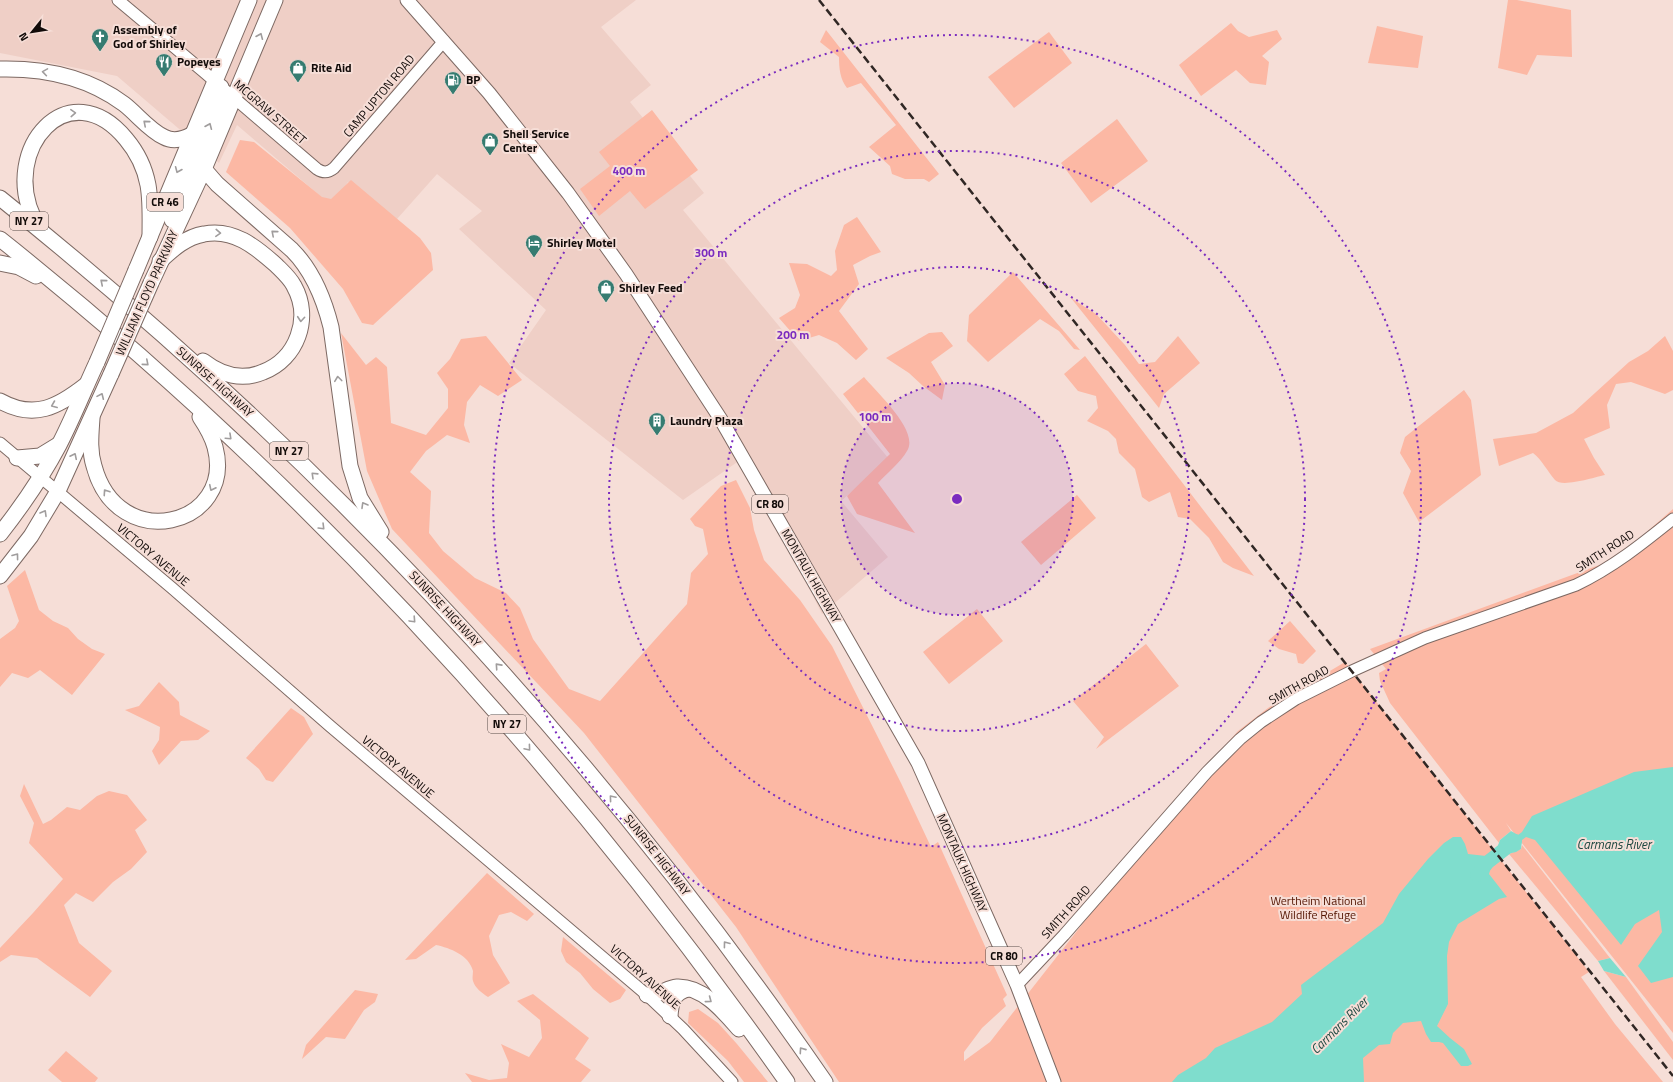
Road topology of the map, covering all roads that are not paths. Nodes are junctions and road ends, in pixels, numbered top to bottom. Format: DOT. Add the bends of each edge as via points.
graph roads {
  1 [pos="118,0"];
  2 [pos="249,0"];
  3 [pos="275,0"];
  4 [pos="407,0"];
  5 [pos="444,41"];
  6 [pos="0,69"];
  7 [pos="218,84"];
  8 [pos="234,98"];
  9 [pos="193,134"];
  10 [pos="204,168"];
  11 [pos="334,168"];
  12 [pos="0,198"];
  13 [pos="150,237"];
  14 [pos="0,239"];
  15 [pos="168,244"];
  16 [pos="58,245"];
  17 [pos="160,261"];
  18 [pos="0,263"];
  19 [pos="75,300"];
  20 [pos="164,335"];
  21 [pos="86,384"];
  22 [pos="0,401"];
  23 [pos="190,401"];
  24 [pos="92,418"];
  25 [pos="0,443"];
  26 [pos="59,444"];
  27 [pos="17,458"];
  28 [pos="40,478"];
  29 [pos="58,491"];
  30 [pos="1673,520"];
  31 [pos="0,534"];
  32 [pos="410,572"];
  33 [pos="0,576"];
  34 [pos="1017,985"];
  35 [pos="688,989"];
  36 [pos="647,995"];
  37 [pos="670,1016"];
  38 [pos="732,1082"];
  39 [pos="786,1082"];
  40 [pos="825,1082"];
  41 [pos="1054,1082"];
  1 -- 7 [label="street, MCGRAW STREET"];
  2 -- 7 [label="highway, WILLIAM FLOYD PARKWAY / CR 46"];
  8 -- 3 [label="highway, WILLIAM FLOYD PARKWAY / CR 46, one-way"];
  4 -- 5 [label="main road, MONTAUK HIGHWAY / CR 80"];
  5 -- 11 [label="street, CAMP UPTON ROAD"];
  5 -- 34 [label="main road, MONTAUK HIGHWAY / CR 80" via="506,113 568,193 626,274 718,414 918,763"];
  9 -- 6 [label="highway, one-way" via="176,139 164,137 108,93 80,80 54,73"];
  7 -- 8 [label="street, MCGRAW STREET"];
  7 -- 9 [label="highway, WILLIAM FLOYD PARKWAY / CR 46"];
  15 -- 7 [label="highway, one-way" via="175,207 221,100"];
  8 -- 10 [label="highway, WILLIAM FLOYD PARKWAY / CR 46"];
  8 -- 11 [label="street, MCGRAW STREET" via="316,169 326,172"];
  9 -- 13 [label="highway, WILLIAM FLOYD PARKWAY / CR 46, one-way"];
  10 -- 15 [label="highway, WILLIAM FLOYD PARKWAY / CR 46"];
  32 -- 10 [label="highway, one-way" via="375,523 356,489 348,455 330,322 316,287 302,260 217,184"];
  12 -- 16 [label="highway, SUNRISE HIGHWAY / NY 27"];
  16 -- 13 [label="highway, one-way" via="22,203 15,182 14,167 22,144 36,127 54,116 70,113 87,113 103,120 118,130 132,148 148,185"];
  13 -- 21 [label="highway, WILLIAM FLOYD PARKWAY / CR 46, bridge"];
  14 -- 19 [label="highway, NY 27"];
  15 -- 17 [label="highway, WILLIAM FLOYD PARKWAY / CR 46"];
  20 -- 16 [label="highway, SUNRISE HIGHWAY / NY 27, one-way"];
  17 -- 20 [label="highway, one-way" via="181,243 198,235 233,235 254,246 286,274 297,292 302,311 298,337 288,354 268,370 251,375 219,372"];
  24 -- 17 [label="highway, WILLIAM FLOYD PARKWAY / CR 46, one-way, bridge"];
  18 -- 19 [label="highway" via="25,270"];
  19 -- 23 [label="highway, NY 27, one-way"];
  32 -- 20 [label="highway, SUNRISE HIGHWAY / NY 27, one-way" via="351,510"];
  21 -- 22 [label="highway, one-way" via="62,402 46,409 22,410"];
  21 -- 26 [label="highway, WILLIAM FLOYD PARKWAY / CR 46"];
  23 -- 24 [label="highway, one-way" via="209,431 215,446 218,461 216,477 210,492 200,505 188,514 169,521 153,522 137,518 117,505 105,492 92,459"];
  23 -- 39 [label="highway, NY 27, one-way" via="256,462 375,581 518,737 658,906"];
  29 -- 24 [label="highway, WILLIAM FLOYD PARKWAY / CR 46, one-way"];
  25 -- 27 [label="street, VICTORY AVENUE"];
  26 -- 27 [label="highway" via="40,456"];
  26 -- 28 [label="highway, WILLIAM FLOYD PARKWAY / CR 46"];
  27 -- 28 [label="street, VICTORY AVENUE"];
  28 -- 29 [label="street, VICTORY AVENUE"];
  28 -- 31 [label="highway, WILLIAM FLOYD PARKWAY / CR 46"];
  33 -- 29 [label="highway, WILLIAM FLOYD PARKWAY / CR 46, one-way" via="30,536"];
  29 -- 36 [label="street, VICTORY AVENUE"];
  30 -- 34 [label="street, SMITH ROAD" via="1597,575 1576,585 1425,638 1296,699 1261,722 1207,772"];
  40 -- 32 [label="highway, SUNRISE HIGHWAY / NY 27, one-way" via="738,959 633,824 528,701"];
  34 -- 41 [label="main road, MONTAUK HIGHWAY / CR 80"];
  35 -- 36 [label="highway" via="672,988 661,994"];
  35 -- 37 [label="highway" via="674,996"];
  35 -- 39 [label="highway, one-way" via="705,997 723,1012"];
  36 -- 37 [label="street, VICTORY AVENUE"];
  37 -- 38 [label="street, VICTORY AVENUE"];
}
